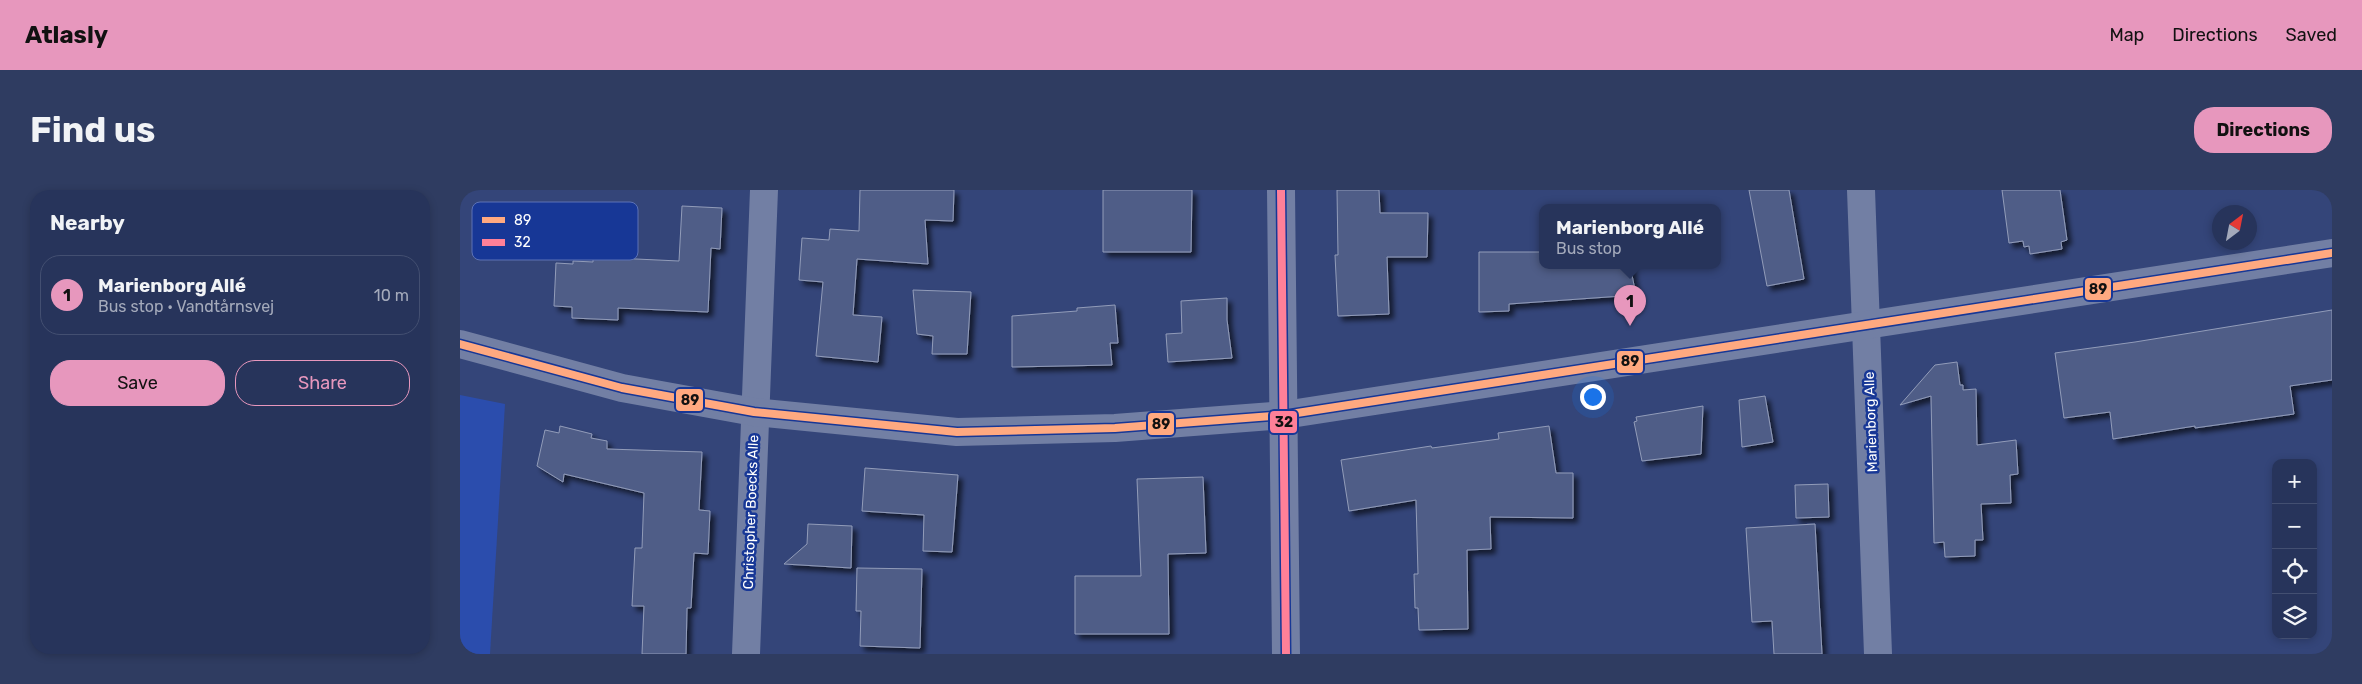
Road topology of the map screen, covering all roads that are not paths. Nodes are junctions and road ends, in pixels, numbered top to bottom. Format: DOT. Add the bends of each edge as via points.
graph roads {
  1 [pos="764,190"];
  2 [pos="1281,190"];
  3 [pos="1861,190"];
  4 [pos="2332,253"];
  5 [pos="1868,324"];
  6 [pos="460,344"];
  7 [pos="754,412"];
  8 [pos="1284,414"];
  9 [pos="746,654"];
  10 [pos="1286,654"];
  11 [pos="1878,654"];
  1 -- 7 [label="street, Christopher Boecks Alle"];
  2 -- 8 [label="street"];
  3 -- 5 [label="street, Marienborg Alle"];
  4 -- 5 [label="street"];
  5 -- 8 [label="street"];
  5 -- 11 [label="street, Marienborg Alle"];
  6 -- 7 [label="street" via="622,388"];
  7 -- 8 [label="street" via="957,432 1115,428"];
  7 -- 9 [label="street, Christopher Boecks Alle"];
  8 -- 10 [label="street"];
}
